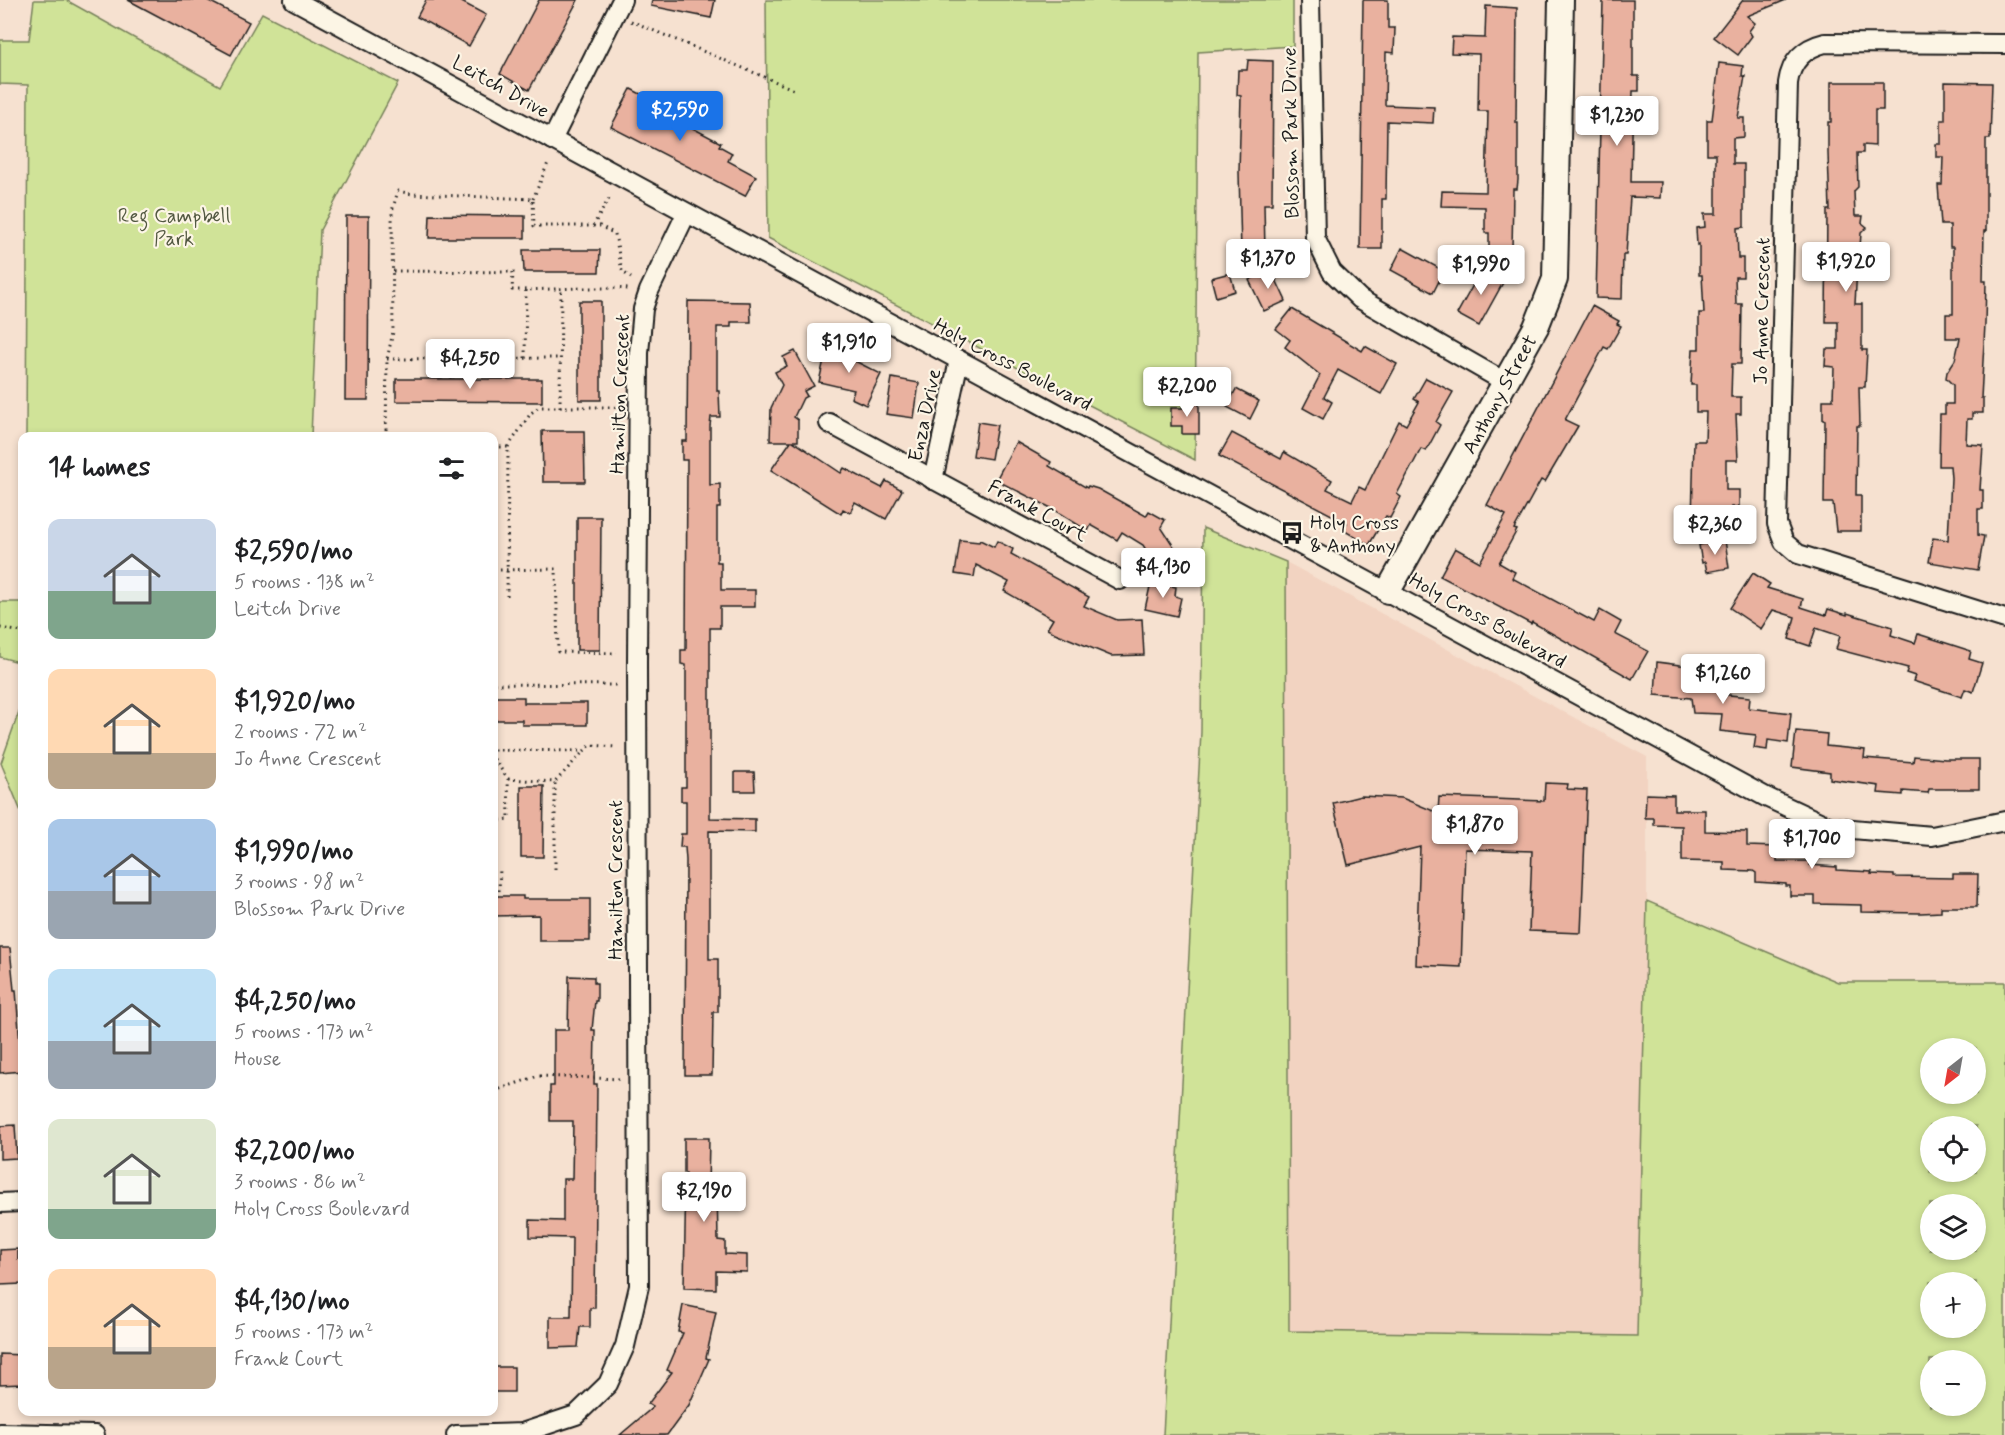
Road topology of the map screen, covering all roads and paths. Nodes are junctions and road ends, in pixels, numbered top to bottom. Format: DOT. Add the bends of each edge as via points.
graph roads {
  1 [pos="294,0"];
  2 [pos="1310,0"];
  3 [pos="1561,0"];
  4 [pos="620,7"];
  5 [pos="2005,44"];
  6 [pos="793,89"];
  7 [pos="552,140"];
  8 [pos="548,163"];
  9 [pos="610,197"];
  10 [pos="533,200"];
  11 [pos="686,214"];
  12 [pos="593,226"];
  13 [pos="393,271"];
  14 [pos="631,278"];
  15 [pos="628,289"];
  16 [pos="526,290"];
  17 [pos="561,290"];
  18 [pos="525,358"];
  19 [pos="560,358"];
  20 [pos="387,359"];
  21 [pos="959,360"];
  22 [pos="1505,382"];
  23 [pos="560,407"];
  24 [pos="617,407"];
  25 [pos="829,423"];
  26 [pos="386,432"];
  27 [pos="498,447"];
  28 [pos="508,447"];
  29 [pos="933,480"];
  30 [pos="498,570"];
  31 [pos="507,570"];
  32 [pos="1120,580"];
  33 [pos="1388,591"];
  34 [pos="507,596"];
  35 [pos="2005,619"];
  36 [pos="0,628"];
  37 [pos="18,631"];
  38 [pos="617,653"];
  39 [pos="498,684"];
  40 [pos="617,685"];
  41 [pos="616,747"];
  42 [pos="498,750"];
  43 [pos="584,751"];
  44 [pos="498,765"];
  45 [pos="508,779"];
  46 [pos="555,782"];
  47 [pos="498,820"];
  48 [pos="2005,821"];
  49 [pos="500,868"];
  50 [pos="555,869"];
  51 [pos="498,892"];
  52 [pos="638,1079"];
  53 [pos="498,1090"];
  54 [pos="18,1202"];
  55 [pos="0,1203"];
  56 [pos="0,1433"];
  57 [pos="95,1435"];
  58 [pos="456,1435"];
  1 -- 7 [label="street, Leitch Drive"];
  2 -- 22 [label="street, Blossom Park Drive" via="1315,238 1332,272 1360,299"];
  3 -- 22 [label="street, Anthony Street" via="1554,279 1536,327"];
  4 -- 6 [label="path"];
  4 -- 7 [label="street"];
  5 -- 35 [label="street, Jo Anne Crescent" via="1825,42 1806,51 1792,67 1788,83 1777,524 1784,542 1798,554"];
  7 -- 11 [label="street, Leitch Drive"];
  8 -- 10 [label="path"];
  9 -- 12 [label="path"];
  10 -- 12 [label="path" via="534,226"];
  10 -- 13 [label="path" via="398,191 392,211"];
  11 -- 21 [label="street, Holy Cross Boulevard"];
  11 -- 52 [label="street, Hamilton Crescent" via="649,291 643,309 639,353"];
  12 -- 14 [label="path" via="615,234 622,271"];
  13 -- 16 [label="path" via="513,272 512,290"];
  13 -- 20 [label="path" via="393,332"];
  15 -- 17 [label="path" via="592,286"];
  16 -- 17 [label="path"];
  16 -- 18 [label="path"];
  17 -- 19 [label="path"];
  18 -- 19 [label="path"];
  18 -- 20 [label="path"];
  19 -- 23 [label="path"];
  20 -- 26 [label="path"];
  21 -- 29 [label="street, Enza Drive"];
  21 -- 33 [label="street, Holy Cross Boulevard"];
  22 -- 33 [label="street, Anthony Street"];
  23 -- 24 [label="path"];
  23 -- 28 [label="path" via="539,407 531,413"];
  25 -- 29 [label="street, Frank Court"];
  27 -- 28 [label="path"];
  28 -- 31 [label="path"];
  29 -- 32 [label="street, Frank Court"];
  30 -- 31 [label="path"];
  31 -- 34 [label="path"];
  31 -- 38 [label="path" via="556,569 558,652"];
  33 -- 48 [label="street, Holy Cross Boulevard" via="1766,797 1830,827 1932,836"];
  36 -- 37 [label="path"];
  39 -- 40 [label="path"];
  41 -- 43 [label="path" via="591,745"];
  42 -- 43 [label="path"];
  43 -- 46 [label="path"];
  44 -- 45 [label="path"];
  45 -- 46 [label="path"];
  45 -- 47 [label="path" via="509,819"];
  46 -- 50 [label="path"];
  49 -- 51 [label="path"];
  52 -- 53 [label="path" via="538,1076"];
  52 -- 58 [label="street, Hamilton Crescent" via="639,1287 625,1346 608,1384 576,1415 522,1433"];
  54 -- 55 [label="street"];
  56 -- 57 [label="street"];
}
